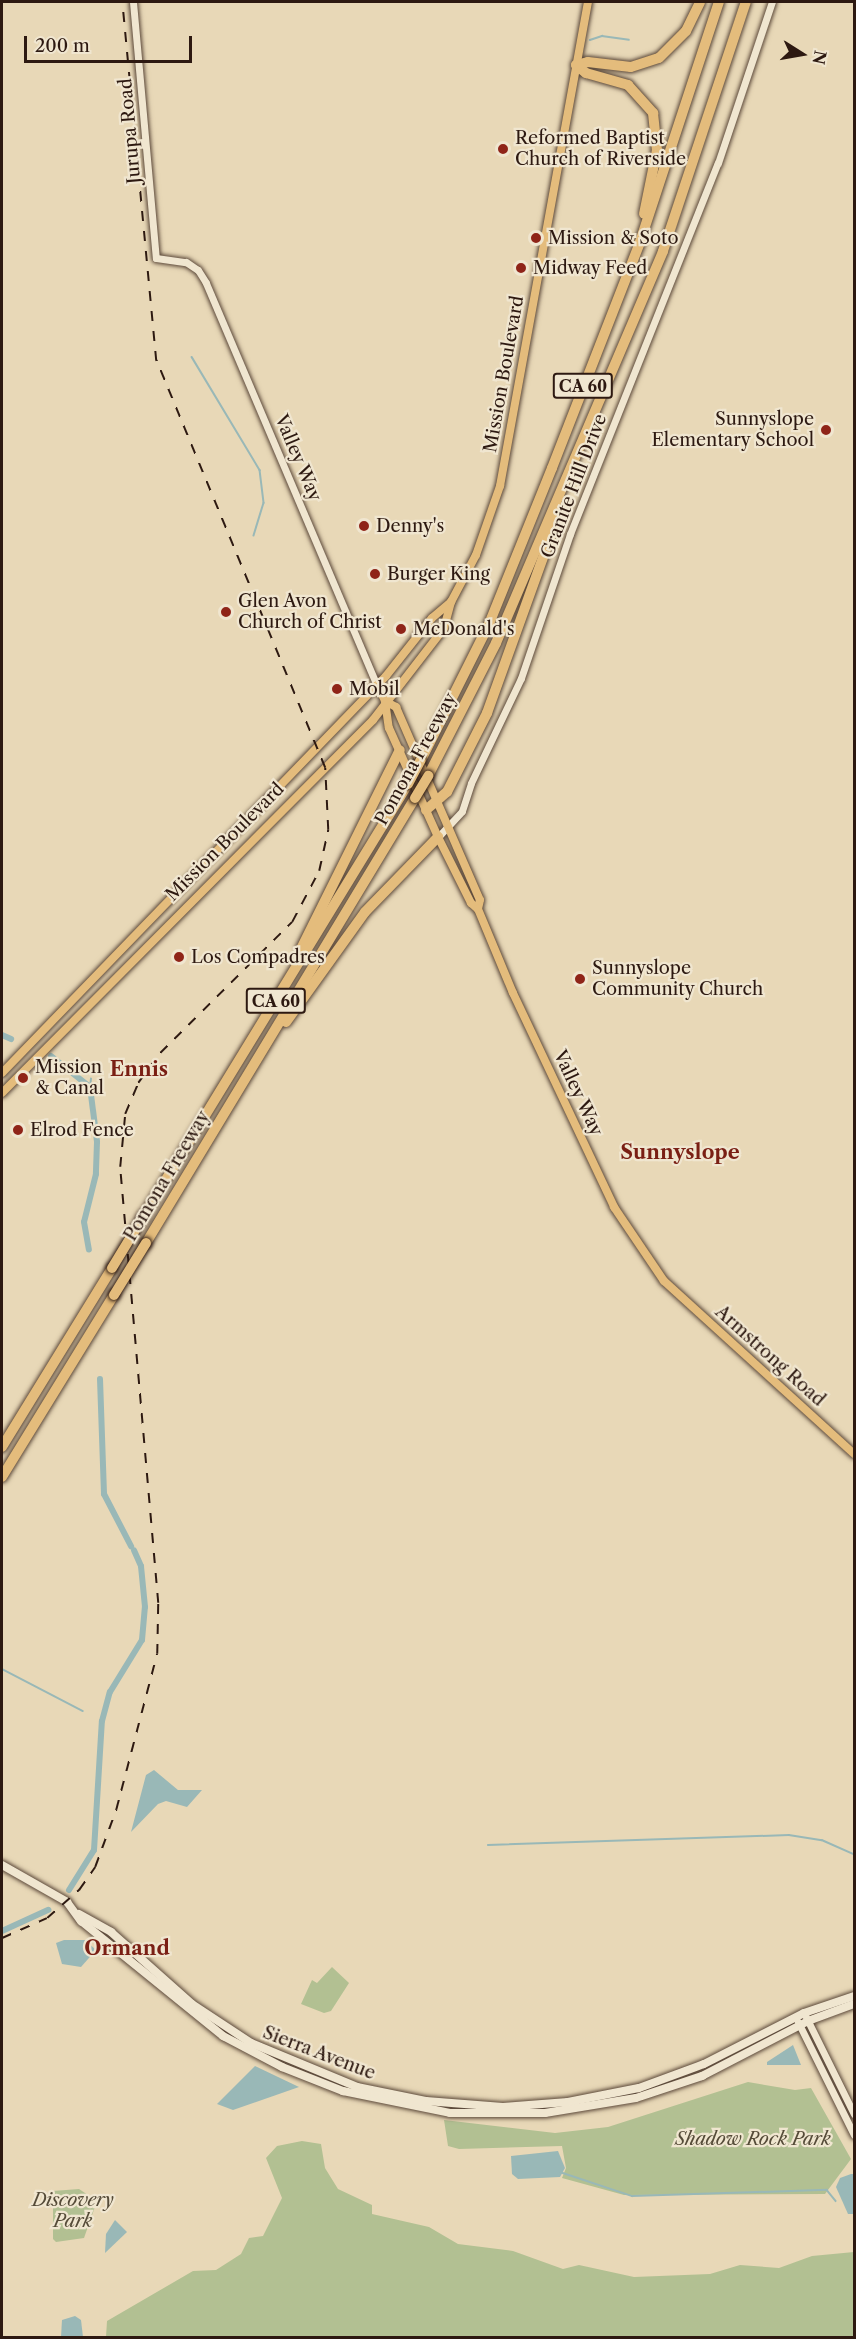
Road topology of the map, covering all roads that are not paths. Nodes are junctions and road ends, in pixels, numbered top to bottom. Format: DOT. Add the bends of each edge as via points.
graph roads {
  1 [pos="134,2"];
  2 [pos="588,2"];
  3 [pos="700,2"];
  4 [pos="719,2"];
  5 [pos="746,2"];
  6 [pos="772,2"];
  7 [pos="576,65"];
  8 [pos="640,242"];
  9 [pos="156,258"];
  10 [pos="578,455"];
  11 [pos="451,602"];
  12 [pos="377,686"];
  13 [pos="385,701"];
  14 [pos="400,750"];
  15 [pos="431,807"];
  16 [pos="447,830"];
  17 [pos="438,837"];
  18 [pos="478,909"];
  19 [pos="264,1023"];
  20 [pos="273,1035"];
  21 [pos="28,1044"];
  22 [pos="38,1054"];
  23 [pos="2,1072"];
  24 [pos="2,1093"];
  25 [pos="664,1281"];
  26 [pos="2,1447"];
  27 [pos="855,1454"];
  28 [pos="2,1477"];
  29 [pos="2,1865"];
  30 [pos="78,1914"];
  31 [pos="855,1996"];
  32 [pos="855,2004"];
  33 [pos="795,2017"];
  34 [pos="806,2017"];
  35 [pos="800,2025"];
  36 [pos="855,2114"];
  37 [pos="855,2134"];
  1 -- 9 [label="street, Jurupa Road"];
  2 -- 7 [label="main road, Mission Boulevard"];
  3 -- 7 [label="highway" via="686,31 659,58 631,67 588,62"];
  4 -- 8 [label="highway, Pomona Freeway / CA 60"];
  5 -- 10 [label="highway, Pomona Freeway / CA 60" via="663,251"];
  6 -- 16 [label="street, Granite Hill Drive" via="718,163 570,534 521,678 471,783 462,811"];
  7 -- 8 [label="highway" via="586,73 628,85 653,113 657,150"];
  7 -- 11 [label="main road, Mission Boulevard" via="500,486 476,555"];
  8 -- 19 [label="highway, Pomona Freeway / CA 60, bridge" via="489,624 408,784"];
  9 -- 12 [label="street, Valley Way" via="190,264 206,283"];
  10 -- 15 [label="highway" via="498,686 447,792"];
  10 -- 20 [label="highway, Pomona Freeway / CA 60, bridge" via="496,643 428,776"];
  11 -- 12 [label="main road, Mission Boulevard" via="432,618"];
  11 -- 13 [label="main road, Mission Boulevard" via="444,628"];
  12 -- 13 [label="main road, Valley Way"];
  12 -- 21 [label="main road, Mission Boulevard"];
  13 -- 14 [label="main road, Valley Way" via="385,717"];
  13 -- 15 [label="main road, Valley Way" via="396,707"];
  13 -- 22 [label="main road, Mission Boulevard" via="373,720"];
  14 -- 15 [label="main road, Valley Way"];
  14 -- 19 [label="highway"];
  15 -- 16 [label="main road, Valley Way"];
  15 -- 17 [label="main road, Valley Way"];
  16 -- 17 [label="street, Granite Hill Drive"];
  16 -- 18 [label="main road, Valley Way" via="480,900"];
  17 -- 18 [label="main road, Valley Way" via="471,903"];
  17 -- 20 [label="highway" via="365,912 295,1013"];
  18 -- 25 [label="main road, Valley Way" via="614,1208"];
  19 -- 26 [label="highway, Pomona Freeway / CA 60, bridge"];
  20 -- 28 [label="highway, Pomona Freeway / CA 60, bridge"];
  21 -- 22 [label="main road"];
  21 -- 23 [label="main road, Mission Boulevard"];
  22 -- 24 [label="main road, Mission Boulevard"];
  25 -- 27 [label="main road, Armstrong Road"];
  29 -- 30 [label="main road" via="50,1890"];
  30 -- 33 [label="main road, Sierra Avenue" via="111,1932 192,2004 251,2043 357,2087 426,2101 503,2107 568,2102 639,2088 704,2064"];
  30 -- 35 [label="main road, Sierra Avenue" via="81,1922 223,2036 282,2067 343,2091 450,2113 536,2114 636,2098 702,2076"];
  31 -- 34 [label="main road, Sierra Avenue"];
  32 -- 34 [label="main road, Sierra Avenue"];
  33 -- 34 [label="main road, Sierra Avenue"];
  33 -- 35 [label="street"];
  34 -- 35 [label="main road, Sierra Avenue"];
  34 -- 36 [label="street"];
  35 -- 37 [label="street"];
}
